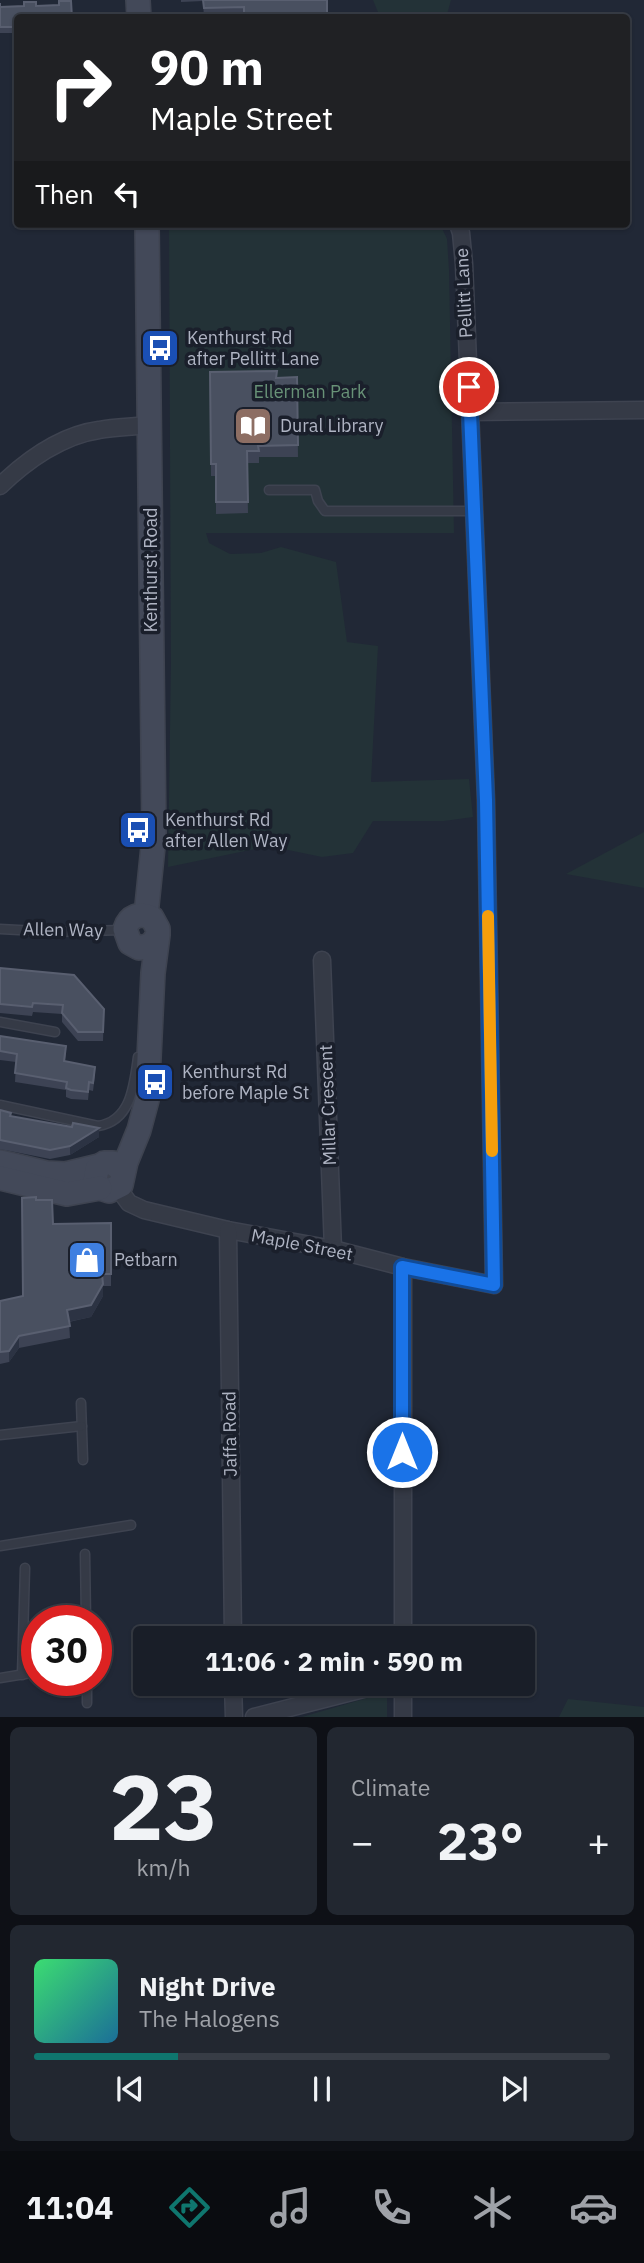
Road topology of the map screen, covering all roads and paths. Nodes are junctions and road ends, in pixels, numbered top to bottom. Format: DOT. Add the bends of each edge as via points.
graph roads {
  1 [pos="147,228"];
  2 [pos="459,228"];
  3 [pos="644,410"];
  4 [pos="470,412"];
  5 [pos="148,425"];
  6 [pos="0,486"];
  7 [pos="269,490"];
  8 [pos="472,511"];
  9 [pos="152,925"];
  10 [pos="0,929"];
  11 [pos="130,937"];
  12 [pos="322,960"];
  13 [pos="0,1022"];
  14 [pos="55,1032"];
  15 [pos="139,1054"];
  16 [pos="0,1105"];
  17 [pos="0,1163"];
  18 [pos="109,1175"];
  19 [pos="0,1178"];
  20 [pos="228,1230"];
  21 [pos="333,1249"];
  22 [pos="402,1267"];
  23 [pos="494,1285"];
  24 [pos="81,1403"];
  25 [pos="82,1426"];
  26 [pos="0,1436"];
  27 [pos="83,1460"];
  28 [pos="131,1525"];
  29 [pos="0,1546"];
  30 [pos="85,1554"];
  31 [pos="25,1568"];
  32 [pos="24,1605"];
  33 [pos="86,1605"];
  34 [pos="233,1626"];
  35 [pos="402,1626"];
  36 [pos="21,1675"];
  37 [pos="0,1678"];
  38 [pos="88,1696"];
  39 [pos="233,1696"];
  40 [pos="336,1696"];
  41 [pos="403,1696"];
  42 [pos="88,1703"];
  43 [pos="234,1717"];
  44 [pos="254,1717"];
  45 [pos="403,1717"];
  1 -- 5 [label="main road, Kenthurst Road"];
  2 -- 4 [label="street, Pellitt Lane"];
  3 -- 4 [label="street"];
  4 -- 8 [label="street, Pellitt Lane"];
  5 -- 6 [label="street" via="96,430 65,441 20,467"];
  5 -- 9 [label="main road, Kenthurst Road"];
  7 -- 8 [label="lane" via="315,490 325,511"];
  8 -- 23 [label="street, Pellitt Lane" via="486,800"];
  9 -- 11 [label="main road" via="151,946 139,948"];
  9 -- 18 [label="main road, Kenthurst Road" via="147,1100 139,1130"];
  10 -- 11 [label="lane, Allen Way"];
  11 -- 15 [label="main road" via="143,984"];
  12 -- 21 [label="street, Millar Crescent"];
  13 -- 14 [label="lane"];
  15 -- 16 [label="lane" via="134,1086 123,1113 111,1124 98,1126"];
  15 -- 18 [label="main road" via="133,1117"];
  17 -- 18 [label="main road" via="46,1173"];
  18 -- 19 [label="main road" via="67,1194"];
  18 -- 20 [label="street, Maple Street" via="129,1203 144,1210"];
  20 -- 21 [label="street, Maple Street"];
  20 -- 34 [label="street, Jaffa Road"];
  21 -- 22 [label="street, Maple Street"];
  22 -- 23 [label="street, Maple Street"];
  22 -- 35 [label="street"];
  24 -- 25 [label="lane"];
  25 -- 26 [label="lane"];
  25 -- 27 [label="lane"];
  28 -- 29 [label="lane"];
  30 -- 33 [label="lane"];
  31 -- 32 [label="lane"];
  36 -- 37 [label="lane"];
  38 -- 42 [label="lane"];
  39 -- 43 [label="street"];
  40 -- 44 [label="street"];
  41 -- 45 [label="street"];
}
